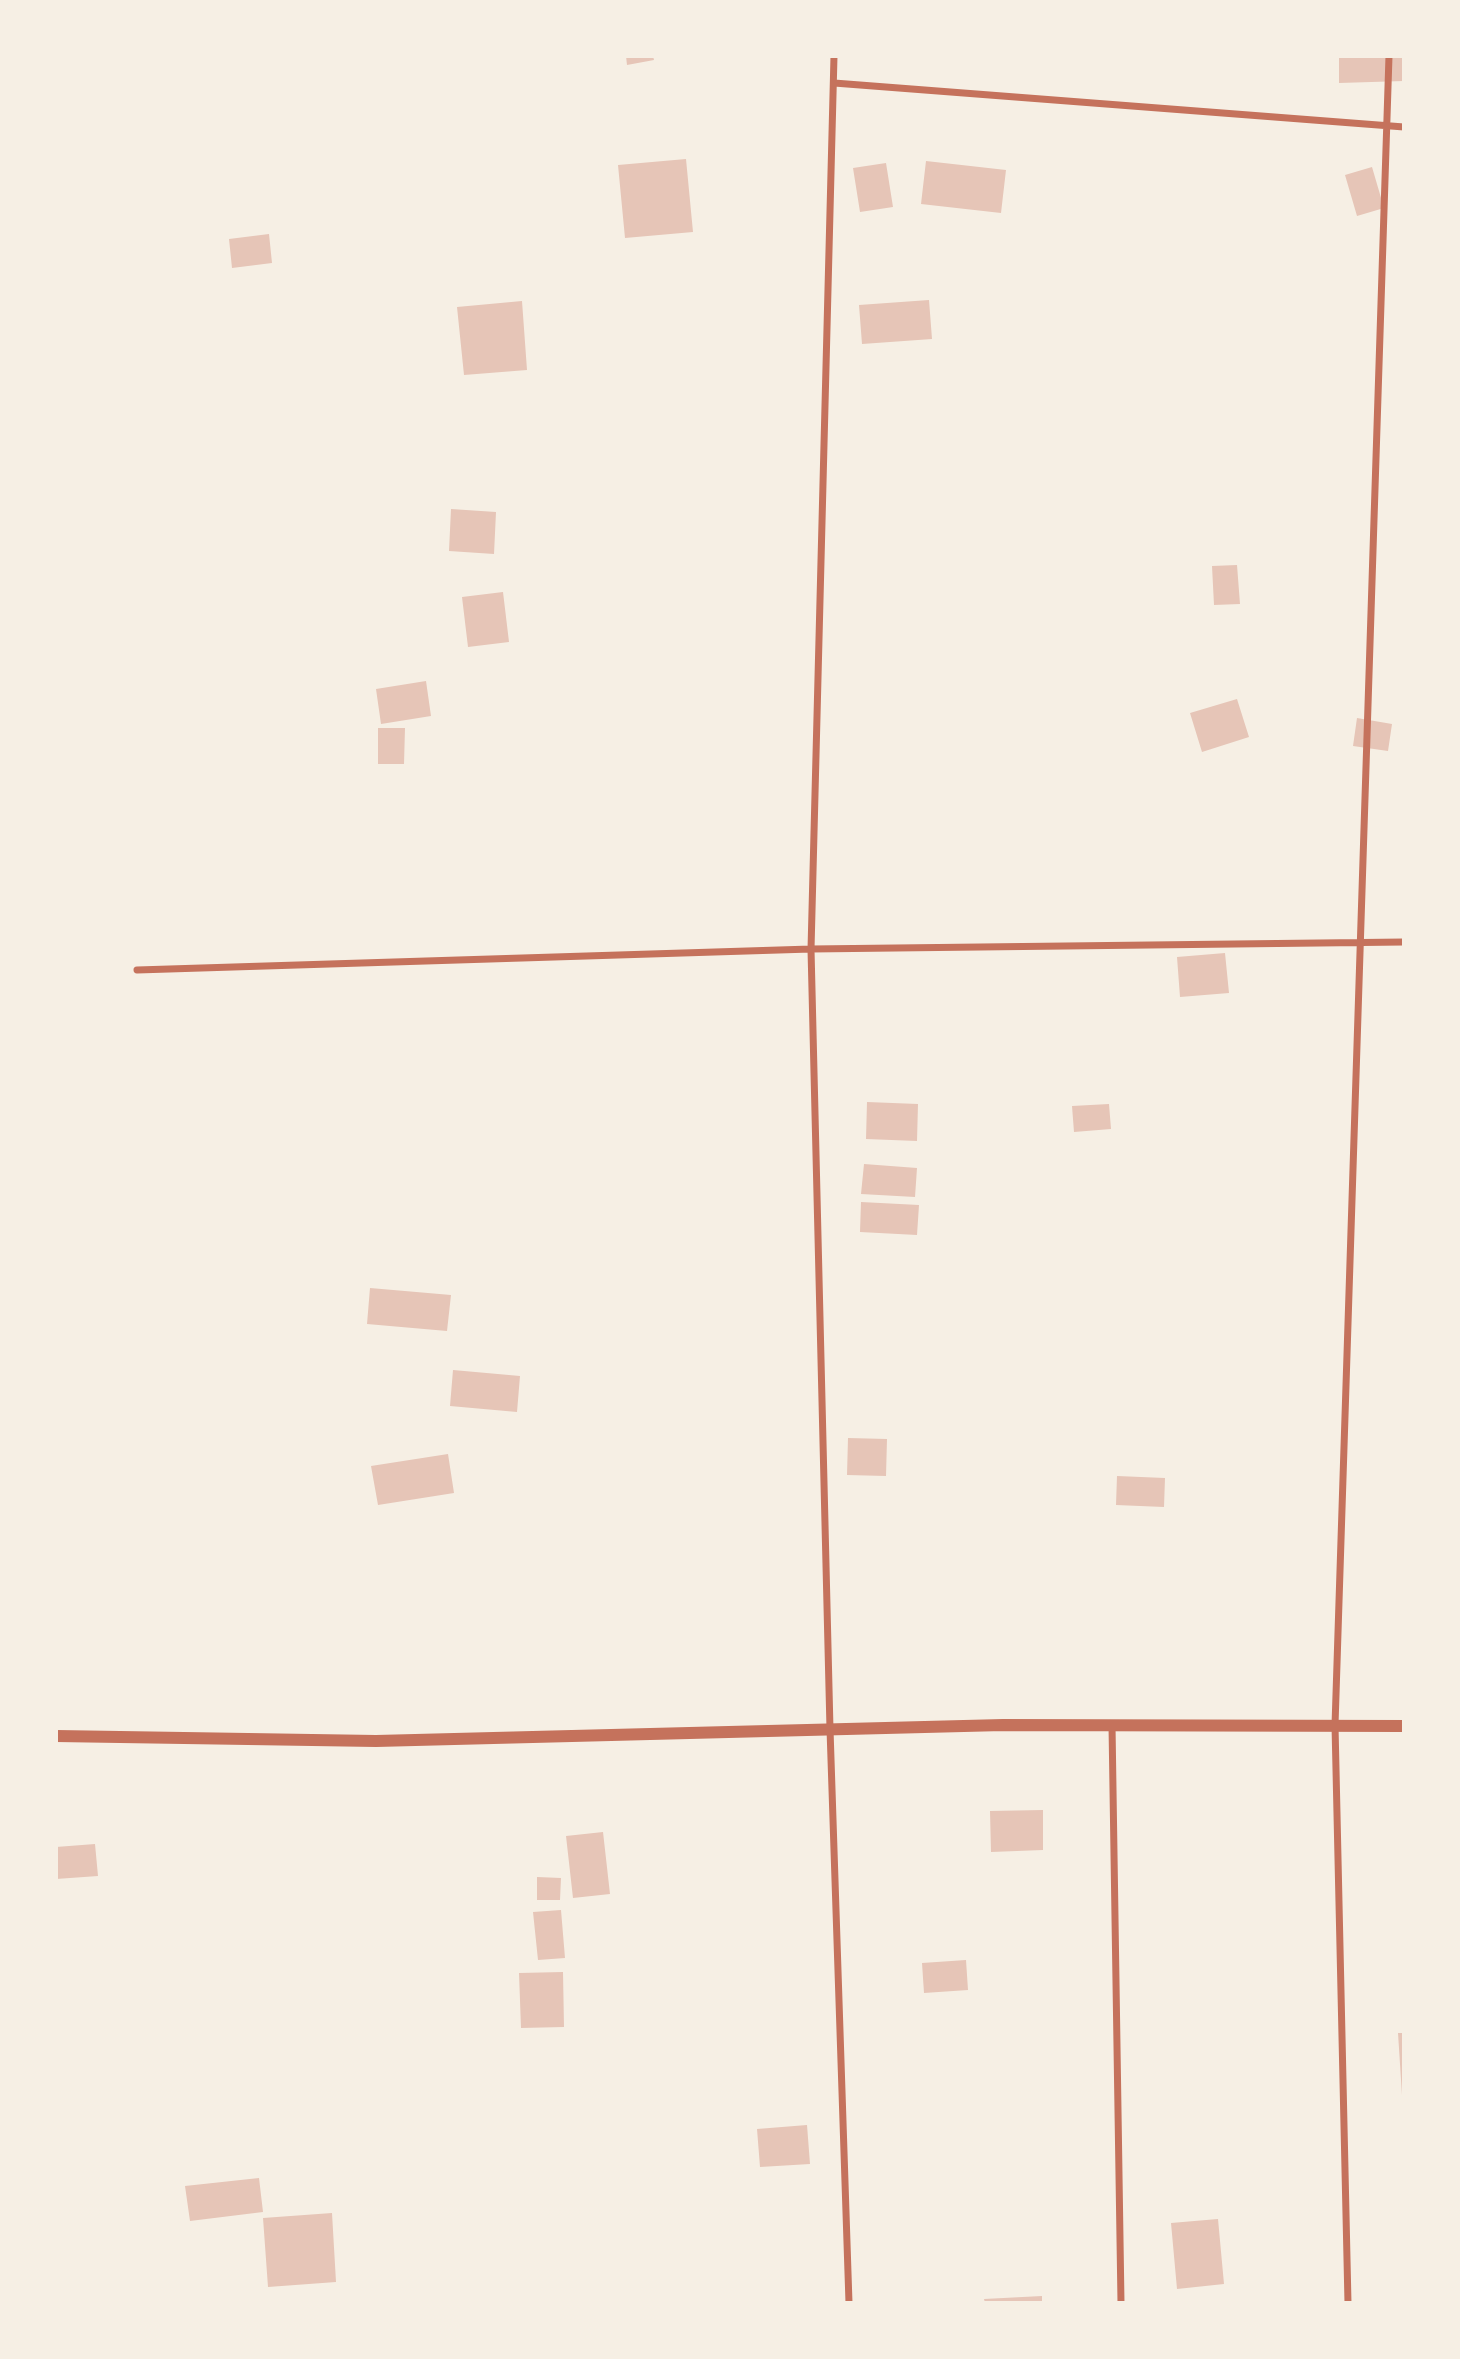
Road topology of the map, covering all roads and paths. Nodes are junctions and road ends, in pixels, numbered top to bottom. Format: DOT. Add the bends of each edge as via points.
graph roads {
  1 [pos="834,56"];
  2 [pos="1390,56"];
  3 [pos="834,83"];
  4 [pos="1387,127"];
  5 [pos="1404,127"];
  6 [pos="1404,942"];
  7 [pos="1361,943"];
  8 [pos="811,949"];
  9 [pos="137,970"];
  10 [pos="1112,1725"];
  11 [pos="1335,1726"];
  12 [pos="1404,1726"];
  13 [pos="830,1730"];
  14 [pos="56,1735"];
  15 [pos="849,2303"];
  16 [pos="1121,2303"];
  17 [pos="1348,2303"];
  1 -- 3 [label="street"];
  2 -- 4 [label="street"];
  3 -- 4 [label="street"];
  3 -- 8 [label="street"];
  4 -- 5 [label="street"];
  4 -- 7 [label="street"];
  6 -- 7 [label="street"];
  7 -- 8 [label="street"];
  7 -- 11 [label="street"];
  8 -- 9 [label="street"];
  8 -- 13 [label="street"];
  10 -- 11 [label="street"];
  10 -- 13 [label="street"];
  10 -- 16 [label="street"];
  11 -- 12 [label="street"];
  11 -- 17 [label="street"];
  13 -- 14 [label="street" via="376,1741"];
  13 -- 15 [label="street"];
}
